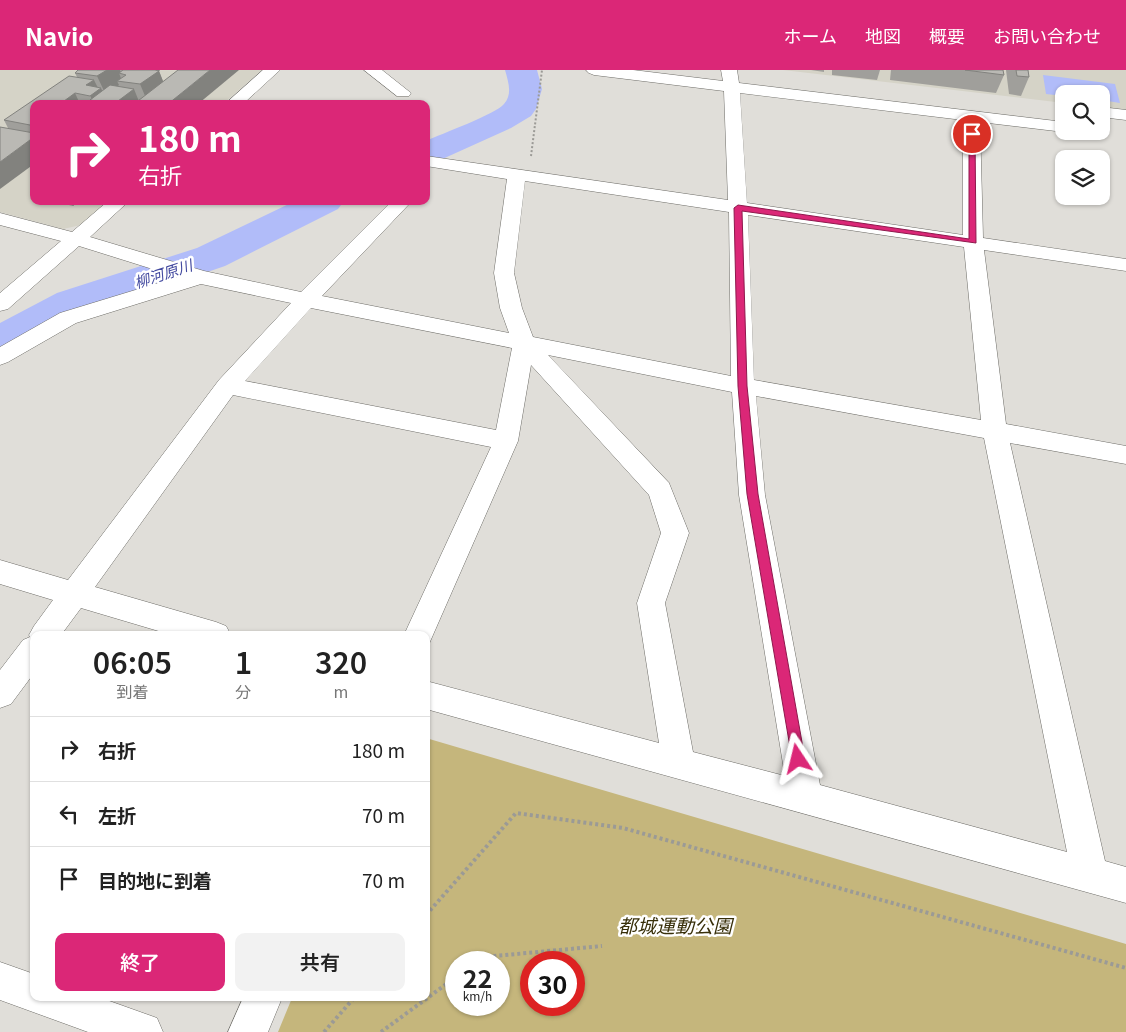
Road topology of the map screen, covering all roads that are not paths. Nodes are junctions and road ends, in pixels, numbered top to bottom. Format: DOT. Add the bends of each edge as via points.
graph roads {
  1 [pos="272,70"];
  2 [pos="372,70"];
  3 [pos="594,70"];
  4 [pos="731,78"];
  5 [pos="403,93"];
  6 [pos="238,100"];
  7 [pos="1110,113"];
  8 [pos="1126,115"];
  9 [pos="971,116"];
  10 [pos="1055,126"];
  11 [pos="433,162"];
  12 [pos="523,175"];
  13 [pos="115,205"];
  14 [pos="398,205"];
  15 [pos="738,208"];
  16 [pos="0,219"];
  17 [pos="76,239"];
  18 [pos="973,242"];
  19 [pos="1126,265"];
  20 [pos="197,276"];
  21 [pos="306,300"];
  22 [pos="0,304"];
  23 [pos="524,343"];
  24 [pos="0,357"];
  25 [pos="227,386"];
  26 [pos="743,386"];
  27 [pos="995,433"];
  28 [pos="506,441"];
  29 [pos="1126,455"];
  30 [pos="0,572"];
  31 [pos="75,594"];
  32 [pos="47,631"];
  33 [pos="202,631"];
  34 [pos="421,631"];
  35 [pos="30,654"];
  36 [pos="0,694"];
  37 [pos="430,697"];
  38 [pos="679,764"];
  39 [pos="805,797"];
  40 [pos="1090,875"];
  41 [pos="1126,885"];
  42 [pos="0,981"];
  43 [pos="30,992"];
  44 [pos="55,1001"];
  45 [pos="261,1001"];
  46 [pos="143,1032"];
  47 [pos="248,1032"];
  1 -- 6 [label="street"];
  2 -- 5 [label="street"];
  3 -- 4 [label="street"];
  4 -- 9 [label="street"];
  4 -- 15 [label="street"];
  7 -- 8 [label="street"];
  9 -- 10 [label="street"];
  9 -- 18 [label="street"];
  11 -- 12 [label="street"];
  12 -- 15 [label="street"];
  12 -- 23 [label="street" via="504,273 511,308"];
  13 -- 17 [label="street"];
  14 -- 21 [label="street"];
  15 -- 18 [label="street"];
  15 -- 26 [label="street"];
  16 -- 17 [label="street"];
  17 -- 20 [label="street"];
  17 -- 22 [label="street"];
  18 -- 19 [label="street"];
  18 -- 27 [label="street"];
  20 -- 21 [label="street"];
  20 -- 24 [label="street" via="68,318"];
  21 -- 23 [label="street"];
  21 -- 25 [label="street"];
  23 -- 26 [label="street"];
  23 -- 28 [label="street"];
  23 -- 38 [label="street" via="660,490 675,533 651,603"];
  25 -- 28 [label="street"];
  25 -- 31 [label="street"];
  26 -- 27 [label="street"];
  26 -- 39 [label="street" via="752,494"];
  27 -- 29 [label="street"];
  27 -- 40 [label="street"];
  28 -- 34 [label="street"];
  30 -- 31 [label="street"];
  31 -- 32 [label="street"];
  31 -- 33 [label="street"];
  35 -- 36 [label="street"];
  37 -- 38 [label="street"];
  38 -- 39 [label="street"];
  39 -- 40 [label="street"];
  40 -- 41 [label="street"];
  42 -- 43 [label="street"];
  44 -- 46 [label="street"];
  45 -- 47 [label="street"];
}
